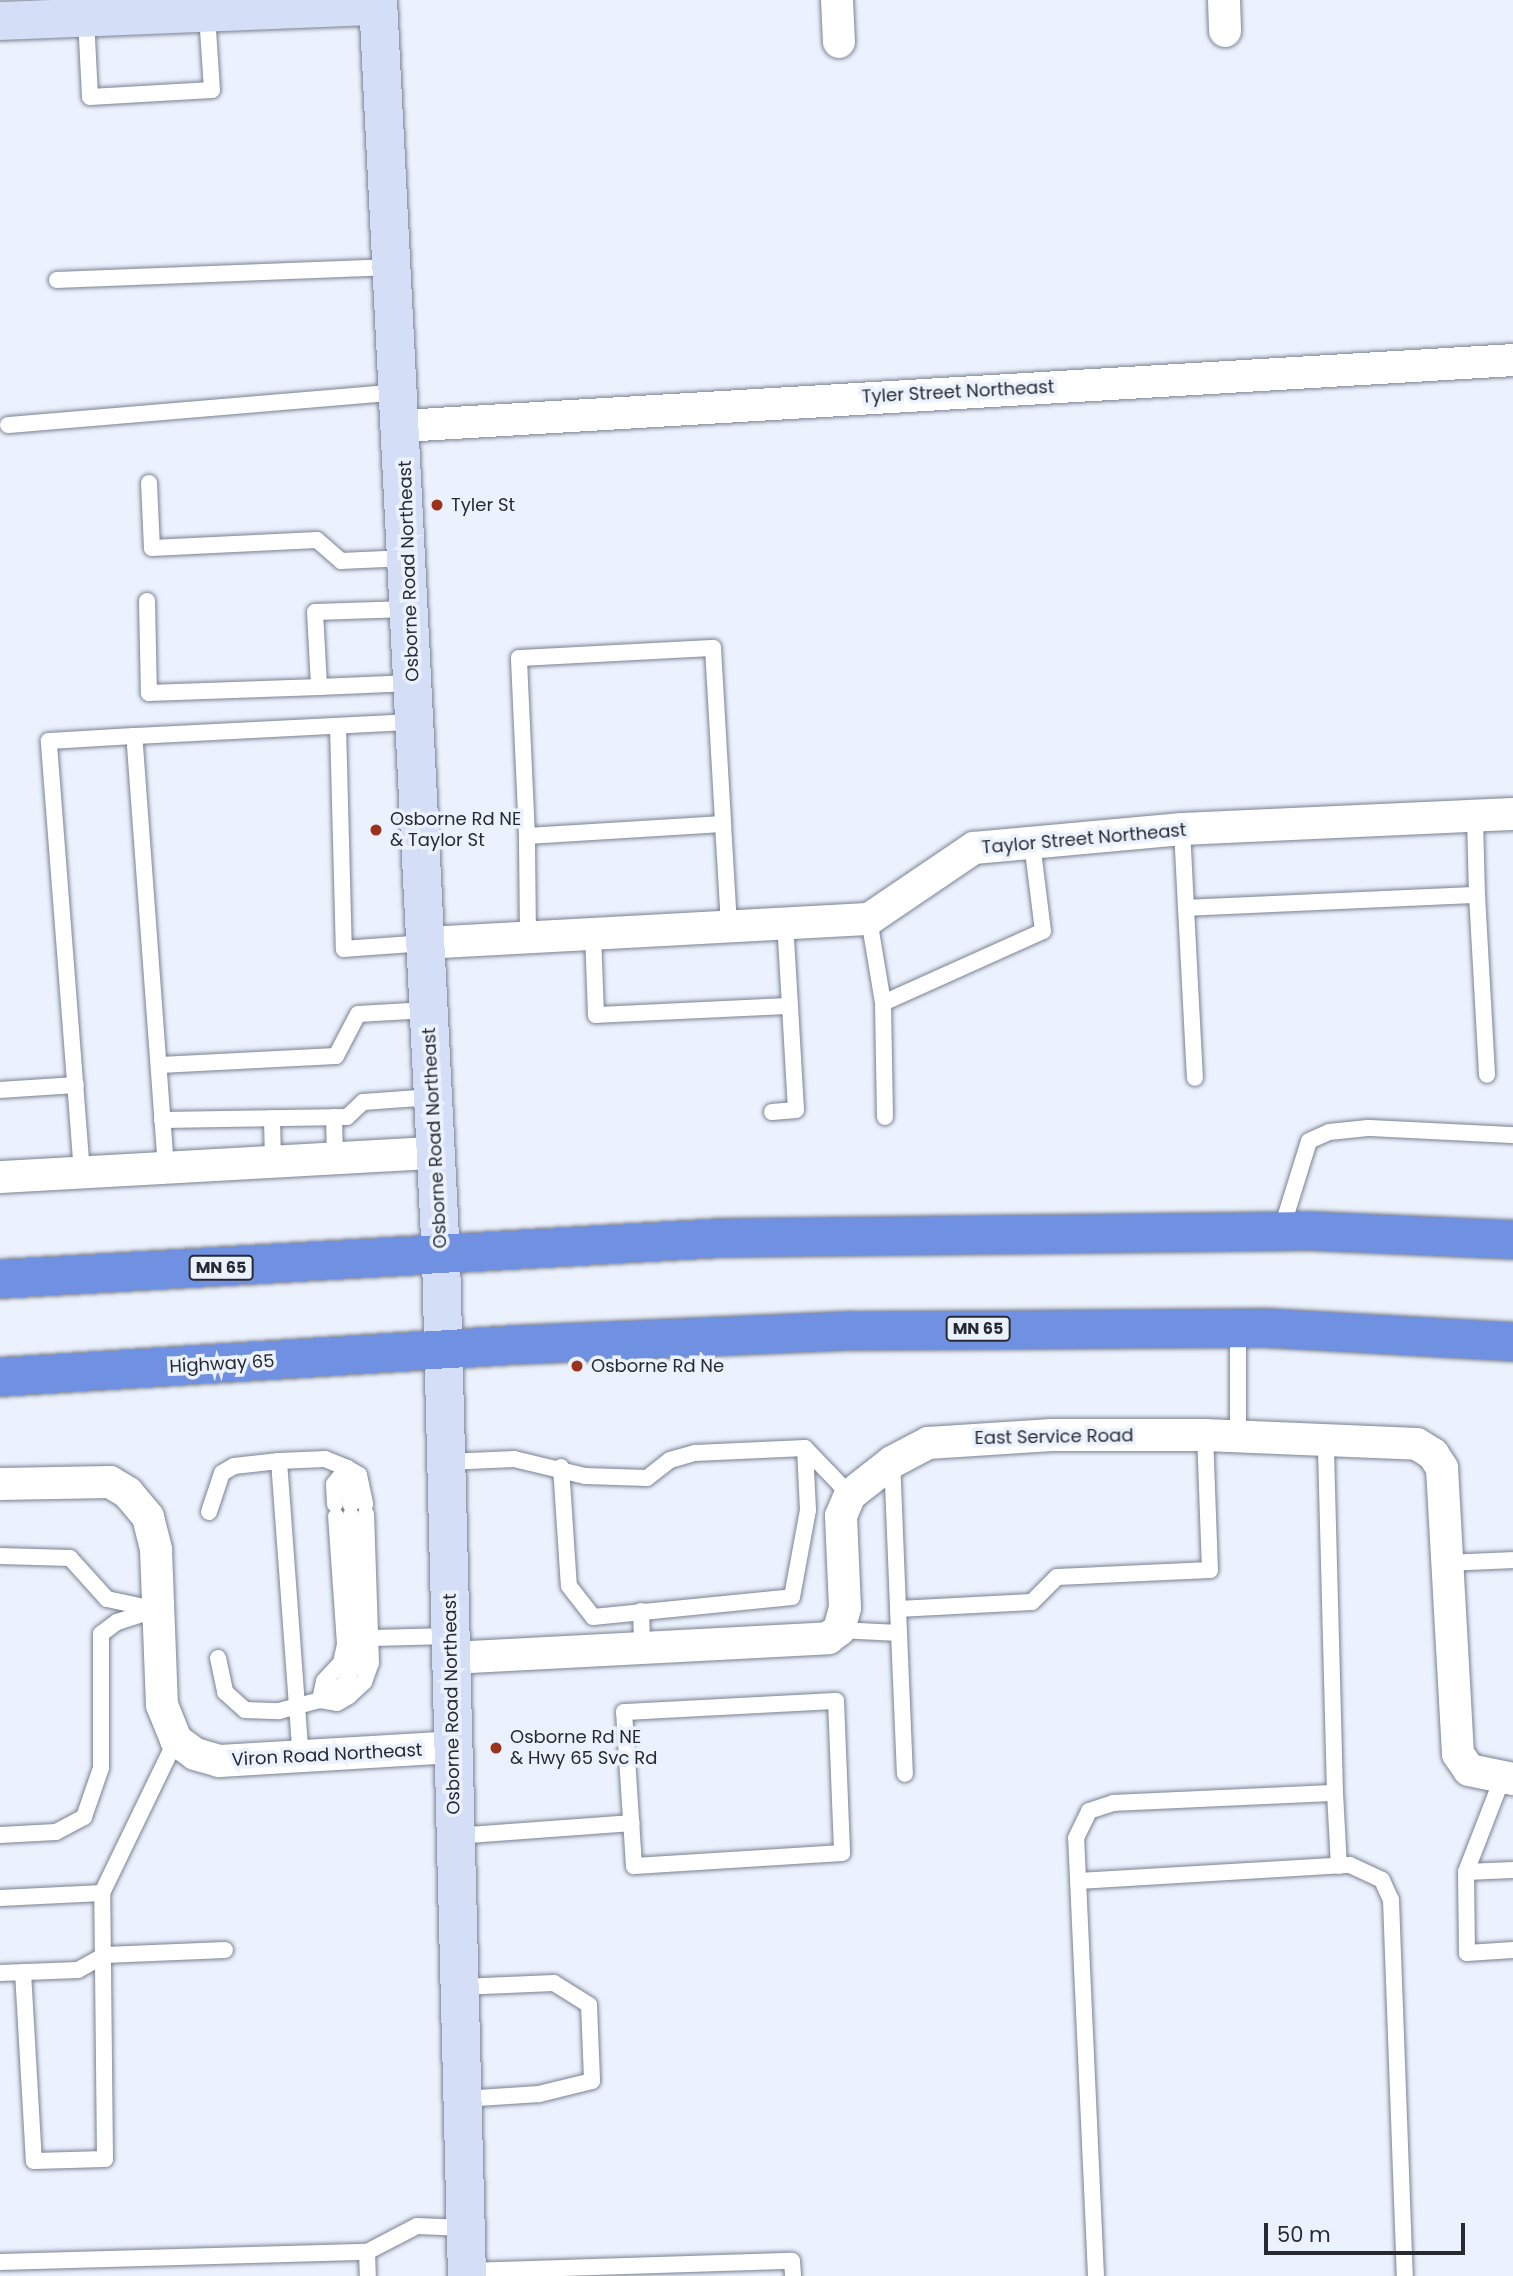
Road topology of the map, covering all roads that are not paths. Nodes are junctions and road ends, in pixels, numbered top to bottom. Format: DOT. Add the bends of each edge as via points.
graph roads {
  1 [pos="837,0"];
  2 [pos="1224,0"];
  3 [pos="378,3"];
  4 [pos="207,14"];
  5 [pos="86,18"];
  6 [pos="0,21"];
  7 [pos="1225,31"];
  8 [pos="839,42"];
  9 [pos="394,267"];
  10 [pos="57,280"];
  11 [pos="1513,360"];
  12 [pos="402,409"];
  13 [pos="8,425"];
  14 [pos="149,483"];
  15 [pos="409,558"];
  16 [pos="147,601"];
  17 [pos="411,609"];
  18 [pos="414,682"];
  19 [pos="319,687"];
  20 [pos="415,722"];
  21 [pos="338,726"];
  22 [pos="134,736"];
  23 [pos="1513,814"];
  24 [pos="1475,816"];
  25 [pos="723,824"];
  26 [pos="1182,829"];
  27 [pos="527,836"];
  28 [pos="1032,843"];
  29 [pos="1477,895"];
  30 [pos="1186,908"];
  31 [pos="869,919"];
  32 [pos="785,922"];
  33 [pos="729,924"];
  34 [pos="593,933"];
  35 [pos="528,937"];
  36 [pos="425,943"];
  37 [pos="883,1003"];
  38 [pos="790,1006"];
  39 [pos="428,1010"];
  40 [pos="160,1065"];
  41 [pos="1487,1075"];
  42 [pos="1195,1078"];
  43 [pos="76,1085"];
  44 [pos="0,1090"];
  45 [pos="433,1097"];
  46 [pos="772,1112"];
  47 [pos="885,1116"];
  48 [pos="334,1117"];
  49 [pos="272,1118"];
  50 [pos="162,1120"];
  51 [pos="1513,1135"];
  52 [pos="436,1153"];
  53 [pos="335,1158"];
  54 [pos="273,1162"];
  55 [pos="166,1168"];
  56 [pos="82,1172"];
  57 [pos="0,1177"];
  58 [pos="1281,1231"];
  59 [pos="1513,1240"];
  60 [pos="441,1257"];
  61 [pos="0,1279"];
  62 [pos="1238,1328"];
  63 [pos="1513,1342"];
  64 [pos="443,1349"];
  65 [pos="0,1377"];
  66 [pos="1205,1435"];
  67 [pos="1238,1437"];
  68 [pos="1326,1439"];
  69 [pos="805,1448"];
  70 [pos="279,1461"];
  71 [pos="446,1462"];
  72 [pos="892,1462"];
  73 [pos="561,1467"];
  74 [pos="0,1484"];
  75 [pos="850,1495"];
  76 [pos="351,1510"];
  77 [pos="209,1512"];
  78 [pos="0,1556"];
  79 [pos="1513,1561"];
  80 [pos="1447,1563"];
  81 [pos="102,1594"];
  82 [pos="158,1609"];
  83 [pos="898,1609"];
  84 [pos="641,1611"];
  85 [pos="839,1630"];
  86 [pos="103,1632"];
  87 [pos="899,1633"];
  88 [pos="373,1638"];
  89 [pos="450,1647"];
  90 [pos="642,1648"];
  91 [pos="218,1658"];
  92 [pos="320,1700"];
  93 [pos="298,1706"];
  94 [pos="176,1740"];
  95 [pos="454,1746"];
  96 [pos="301,1759"];
  97 [pos="905,1774"];
  98 [pos="1507,1779"];
  99 [pos="1335,1793"];
  100 [pos="632,1823"];
  101 [pos="0,1835"];
  102 [pos="455,1836"];
  103 [pos="1339,1866"];
  104 [pos="1513,1870"];
  105 [pos="1466,1872"];
  106 [pos="1078,1881"];
  107 [pos="102,1893"];
  108 [pos="0,1898"];
  109 [pos="225,1950"];
  110 [pos="1513,1950"];
  111 [pos="105,1955"];
  112 [pos="23,1972"];
  113 [pos="0,1973"];
  114 [pos="460,1987"];
  115 [pos="463,2099"];
  116 [pos="466,2228"];
  117 [pos="367,2252"];
  118 [pos="2,2266"];
  119 [pos="467,2273"];
  120 [pos="368,2276"];
  121 [pos="793,2276"];
  122 [pos="1096,2276"];
  123 [pos="1405,2276"];
  1 -- 8 [label="street"];
  2 -- 7 [label="street"];
  3 -- 4 [label="street"];
  3 -- 9 [label="street, Osborne Road Northeast"];
  4 -- 5 [label="street"];
  4 -- 5 [label="lane" via="212,90 90,97"];
  5 -- 6 [label="street"];
  9 -- 10 [label="lane"];
  9 -- 12 [label="street, Osborne Road Northeast"];
  11 -- 12 [label="street, Tyler Street Northeast"];
  12 -- 13 [label="lane"];
  12 -- 15 [label="street, Osborne Road Northeast"];
  14 -- 15 [label="lane" via="152,548 317,540 341,561"];
  15 -- 17 [label="street, Osborne Road Northeast"];
  16 -- 19 [label="lane" via="149,693"];
  17 -- 18 [label="street, Osborne Road Northeast"];
  17 -- 19 [label="lane" via="315,612"];
  18 -- 19 [label="lane"];
  18 -- 20 [label="street, Osborne Road Northeast"];
  20 -- 21 [label="lane"];
  20 -- 36 [label="street, Osborne Road Northeast"];
  21 -- 22 [label="lane"];
  21 -- 36 [label="lane" via="345,949"];
  22 -- 40 [label="lane" via="151,1009"];
  22 -- 43 [label="lane" via="49,741"];
  23 -- 24 [label="street, Taylor Street Northeast"];
  24 -- 26 [label="street, Taylor Street Northeast"];
  24 -- 29 [label="lane"];
  25 -- 27 [label="lane"];
  25 -- 27 [label="lane" via="713,648 519,658"];
  25 -- 33 [label="lane"];
  26 -- 28 [label="street, Taylor Street Northeast"];
  26 -- 30 [label="lane"];
  27 -- 35 [label="lane"];
  28 -- 31 [label="street, Taylor Street Northeast" via="974,848"];
  28 -- 37 [label="lane" via="1043,931"];
  29 -- 30 [label="lane"];
  29 -- 41 [label="lane"];
  30 -- 42 [label="lane"];
  31 -- 32 [label="street"];
  31 -- 37 [label="lane"];
  32 -- 33 [label="street"];
  32 -- 38 [label="lane"];
  33 -- 34 [label="street"];
  34 -- 35 [label="street"];
  34 -- 38 [label="lane" via="596,1015"];
  35 -- 36 [label="street"];
  36 -- 39 [label="street, Osborne Road Northeast"];
  37 -- 47 [label="lane"];
  38 -- 46 [label="lane" via="796,1110"];
  39 -- 40 [label="lane" via="358,1014 336,1056"];
  39 -- 45 [label="street, Osborne Road Northeast"];
  40 -- 50 [label="lane"];
  43 -- 44 [label="lane"];
  43 -- 56 [label="lane"];
  45 -- 48 [label="lane" via="363,1102 346,1117"];
  45 -- 52 [label="street, Osborne Road Northeast"];
  48 -- 49 [label="lane"];
  48 -- 53 [label="lane"];
  49 -- 50 [label="lane"];
  49 -- 54 [label="lane"];
  50 -- 55 [label="lane"];
  51 -- 58 [label="lane" via="1368,1128 1329,1132 1309,1141"];
  52 -- 53 [label="street"];
  52 -- 60 [label="street, Osborne Road Northeast"];
  53 -- 54 [label="street"];
  54 -- 55 [label="street"];
  55 -- 56 [label="street"];
  56 -- 57 [label="street"];
  58 -- 59 [label="highway, MN 65"];
  58 -- 60 [label="highway, MN 65" via="722,1238"];
  60 -- 61 [label="highway, MN 65"];
  60 -- 64 [label="street, Osborne Road Northeast"];
  62 -- 63 [label="highway, MN 65"];
  62 -- 64 [label="highway, MN 65" via="852,1331"];
  62 -- 67 [label="lane"];
  64 -- 65 [label="highway, Highway 65 / MN 65"];
  64 -- 71 [label="street, Osborne Road Northeast"];
  66 -- 67 [label="street, East Service Road"];
  66 -- 72 [label="street, East Service Road" via="952,1439 928,1443"];
  66 -- 83 [label="lane" via="1210,1570 1057,1577 1032,1602"];
  67 -- 68 [label="street, East Service Road"];
  68 -- 80 [label="street, East Service Road" via="1417,1444 1433,1454 1442,1468"];
  68 -- 99 [label="lane"];
  69 -- 73 [label="lane" via="695,1453 670,1460 647,1478 585,1476"];
  69 -- 75 [label="lane"];
  69 -- 84 [label="lane" via="808,1510 792,1597"];
  70 -- 76 [label="lane" via="325,1460 347,1468"];
  70 -- 77 [label="lane" via="234,1466 222,1474"];
  70 -- 93 [label="lane"];
  71 -- 73 [label="lane" via="514,1459"];
  71 -- 89 [label="street, Osborne Road Northeast"];
  72 -- 75 [label="street, East Service Road"];
  72 -- 83 [label="lane"];
  73 -- 84 [label="lane" via="569,1586 593,1617"];
  74 -- 82 [label="street" via="110,1482 128,1493 148,1517"];
  75 -- 85 [label="street" via="841,1517 845,1608"];
  76 -- 88 [label="lane"];
  76 -- 92 [label="lane" via="358,1659 344,1684"];
  78 -- 81 [label="lane" via="70,1558"];
  79 -- 80 [label="lane"];
  80 -- 98 [label="street, East Service Road" via="1458,1754 1469,1770"];
  81 -- 82 [label="lane" via="114,1603"];
  81 -- 86 [label="lane"];
  82 -- 86 [label="lane" via="117,1622"];
  82 -- 94 [label="street" via="163,1706"];
  83 -- 87 [label="lane"];
  84 -- 90 [label="lane"];
  85 -- 87 [label="lane"];
  85 -- 90 [label="street" via="828,1638"];
  86 -- 101 [label="lane" via="101,1768 89,1808 66,1829"];
  87 -- 97 [label="lane"];
  88 -- 89 [label="lane"];
  88 -- 92 [label="lane" via="365,1682 337,1703"];
  89 -- 90 [label="street"];
  89 -- 95 [label="street, Osborne Road Northeast"];
  91 -- 93 [label="lane" via="225,1692 235,1704 279,1712"];
  92 -- 93 [label="lane"];
  93 -- 96 [label="lane"];
  94 -- 96 [label="street, Viron Road Northeast" via="219,1761"];
  94 -- 107 [label="lane"];
  95 -- 96 [label="street, Viron Road Northeast"];
  95 -- 102 [label="street, Osborne Road Northeast"];
  98 -- 105 [label="lane"];
  99 -- 103 [label="lane"];
  99 -- 106 [label="lane" via="1114,1803 1089,1811 1076,1838"];
  100 -- 100 [label="lane" via="624,1712 836,1701 842,1853 634,1866"];
  100 -- 102 [label="lane"];
  102 -- 114 [label="street, Osborne Road Northeast"];
  103 -- 106 [label="lane"];
  103 -- 123 [label="lane" via="1371,1872 1382,1880 1391,1900"];
  104 -- 105 [label="lane"];
  105 -- 110 [label="lane" via="1467,1953"];
  106 -- 122 [label="lane"];
  107 -- 108 [label="lane"];
  107 -- 111 [label="lane"];
  109 -- 111 [label="lane"];
  111 -- 112 [label="lane" via="78,1970"];
  111 -- 112 [label="lane" via="105,2159 34,2161"];
  112 -- 113 [label="lane"];
  114 -- 115 [label="street, Osborne Road Northeast"];
  114 -- 115 [label="lane" via="554,1983 589,2005 592,2081 539,2094"];
  115 -- 116 [label="street, Osborne Road Northeast"];
  116 -- 117 [label="lane" via="417,2226"];
  116 -- 119 [label="street, Osborne Road Northeast"];
  117 -- 118 [label="lane"];
  117 -- 120 [label="lane"];
  119 -- 121 [label="lane" via="792,2261"];
}
